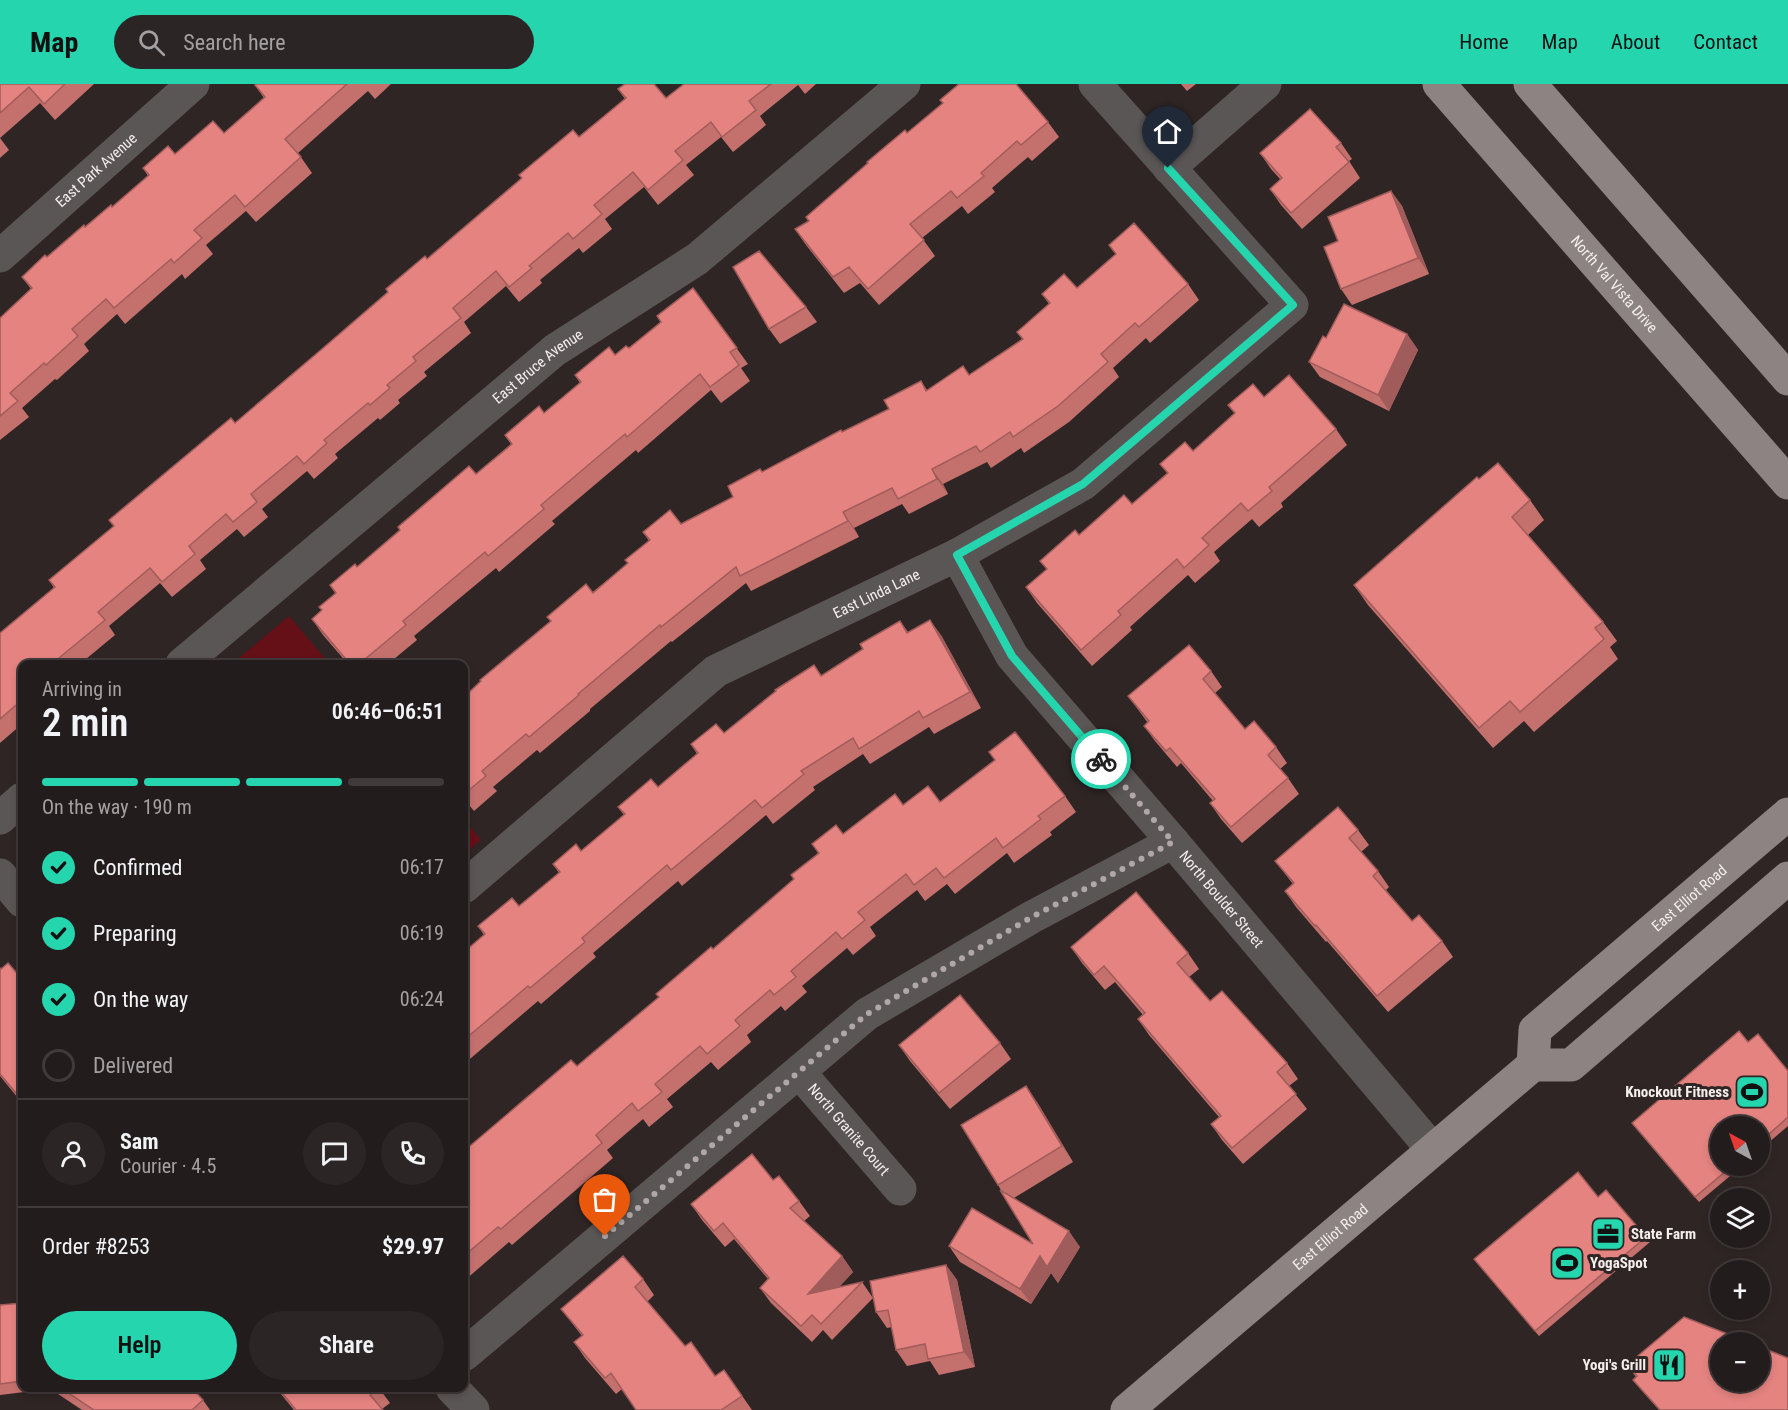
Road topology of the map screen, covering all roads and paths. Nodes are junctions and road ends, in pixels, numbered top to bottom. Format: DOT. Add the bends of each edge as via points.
graph roads {
  1 [pos="193,84"];
  2 [pos="904,84"];
  3 [pos="1095,84"];
  4 [pos="1265,84"];
  5 [pos="1439,84"];
  6 [pos="1530,84"];
  7 [pos="1168,168"];
  8 [pos="0,256"];
  9 [pos="1788,379"];
  10 [pos="1788,483"];
  11 [pos="957,555"];
  12 [pos="187,660"];
  13 [pos="18,802"];
  14 [pos="1788,814"];
  15 [pos="0,818"];
  16 [pos="1758,840"];
  17 [pos="1173,842"];
  18 [pos="0,875"];
  19 [pos="1788,878"];
  20 [pos="468,884"];
  21 [pos="18,896"];
  22 [pos="1696,958"];
  23 [pos="1533,1065"];
  24 [pos="799,1072"];
  25 [pos="1433,1150"];
  26 [pos="900,1189"];
  27 [pos="468,1352"];
  28 [pos="456,1392"];
  29 [pos="473,1410"];
  30 [pos="1127,1410"];
  1 -- 8 [label="street, East Park Avenue"];
  2 -- 12 [label="street, East Bruce Avenue" via="698,259 555,350"];
  3 -- 7 [label="street"];
  4 -- 7 [label="street"];
  5 -- 10 [label="main road, North Val Vista Drive"];
  6 -- 9 [label="main road"];
  7 -- 11 [label="street, East Linda Lane" via="1293,305 1083,484"];
  11 -- 17 [label="street, North Boulder Street" via="1012,656"];
  11 -- 20 [label="street, East Linda Lane" via="716,671"];
  13 -- 15 [label="street"];
  14 -- 16 [label="main road, East Elliot Road"];
  16 -- 22 [label="main road" via="1757,864 1747,884 1703,922"];
  16 -- 23 [label="main road, East Elliot Road" via="1534,1030"];
  17 -- 24 [label="street" via="1032,917 867,1014"];
  17 -- 25 [label="street, North Boulder Street"];
  18 -- 21 [label="street"];
  19 -- 22 [label="main road"];
  22 -- 23 [label="main road" via="1571,1065"];
  23 -- 25 [label="main road, East Elliot Road"];
  24 -- 26 [label="street, North Granite Court"];
  24 -- 27 [label="street"];
  25 -- 30 [label="main road, East Elliot Road"];
  28 -- 29 [label="street"];
}
